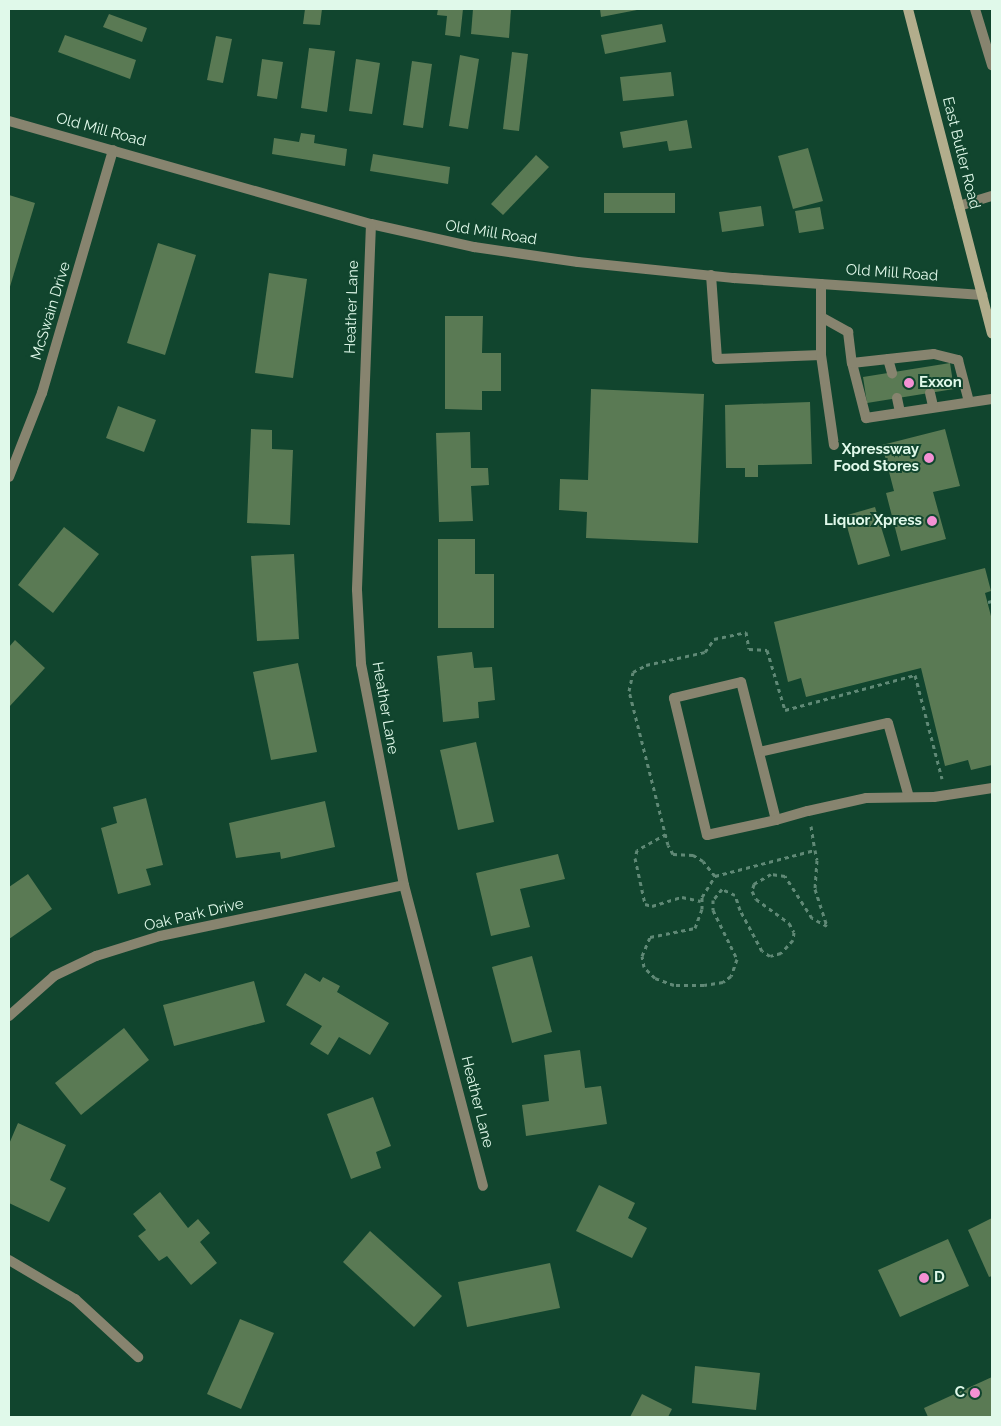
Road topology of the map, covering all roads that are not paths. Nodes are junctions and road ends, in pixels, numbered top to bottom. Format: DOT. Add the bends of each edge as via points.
graph roads {
  1 [pos="908,9"];
  2 [pos="975,9"];
  3 [pos="992,65"];
  4 [pos="9,121"];
  5 [pos="113,150"];
  6 [pos="992,196"];
  7 [pos="959,206"];
  8 [pos="371,224"];
  9 [pos="711,275"];
  10 [pos="820,284"];
  11 [pos="982,295"];
  12 [pos="823,318"];
  13 [pos="992,333"];
  14 [pos="822,355"];
  15 [pos="920,356"];
  16 [pos="888,359"];
  17 [pos="852,362"];
  18 [pos="923,368"];
  19 [pos="892,372"];
  20 [pos="930,393"];
  21 [pos="897,398"];
  22 [pos="992,399"];
  23 [pos="969,402"];
  24 [pos="934,406"];
  25 [pos="900,412"];
  26 [pos="834,445"];
  27 [pos="9,477"];
  28 [pos="759,752"];
  29 [pos="992,788"];
  30 [pos="909,798"];
  31 [pos="776,820"];
  32 [pos="404,885"];
  33 [pos="9,1016"];
  34 [pos="484,1186"];
  35 [pos="9,1260"];
  36 [pos="138,1357"];
  1 -- 7 [label="main road, East Butler Road"];
  2 -- 3 [label="street"];
  4 -- 5 [label="street, Old Mill Road"];
  5 -- 8 [label="street, Old Mill Road"];
  5 -- 27 [label="street, McSwain Drive" via="42,394"];
  6 -- 7 [label="street"];
  7 -- 11 [label="main road, East Butler Road"];
  8 -- 9 [label="street, Old Mill Road" via="474,247 578,262"];
  8 -- 32 [label="street, Heather Lane" via="356,590 361,664"];
  9 -- 10 [label="street, Old Mill Road"];
  9 -- 14 [label="street" via="717,359"];
  10 -- 11 [label="street, Old Mill Road"];
  10 -- 12 [label="street"];
  11 -- 13 [label="main road, East Butler Road"];
  12 -- 14 [label="street"];
  12 -- 17 [label="street" via="848,332"];
  14 -- 26 [label="street"];
  15 -- 16 [label="street"];
  15 -- 18 [label="street"];
  15 -- 23 [label="street" via="934,354 958,360"];
  16 -- 17 [label="street"];
  16 -- 19 [label="street"];
  17 -- 25 [label="street" via="866,418"];
  20 -- 24 [label="street"];
  21 -- 25 [label="street"];
  22 -- 23 [label="street"];
  23 -- 24 [label="street"];
  24 -- 25 [label="street"];
  28 -- 30 [label="street" via="888,723"];
  28 -- 31 [label="street"];
  28 -- 31 [label="street" via="741,682 674,698 707,835"];
  29 -- 30 [label="street" via="967,794"];
  30 -- 31 [label="street" via="866,798"];
  32 -- 33 [label="street, Oak Park Drive" via="160,936 96,956 54,976"];
  32 -- 34 [label="street, Heather Lane"];
  35 -- 36 [label="street" via="75,1299"];
}
